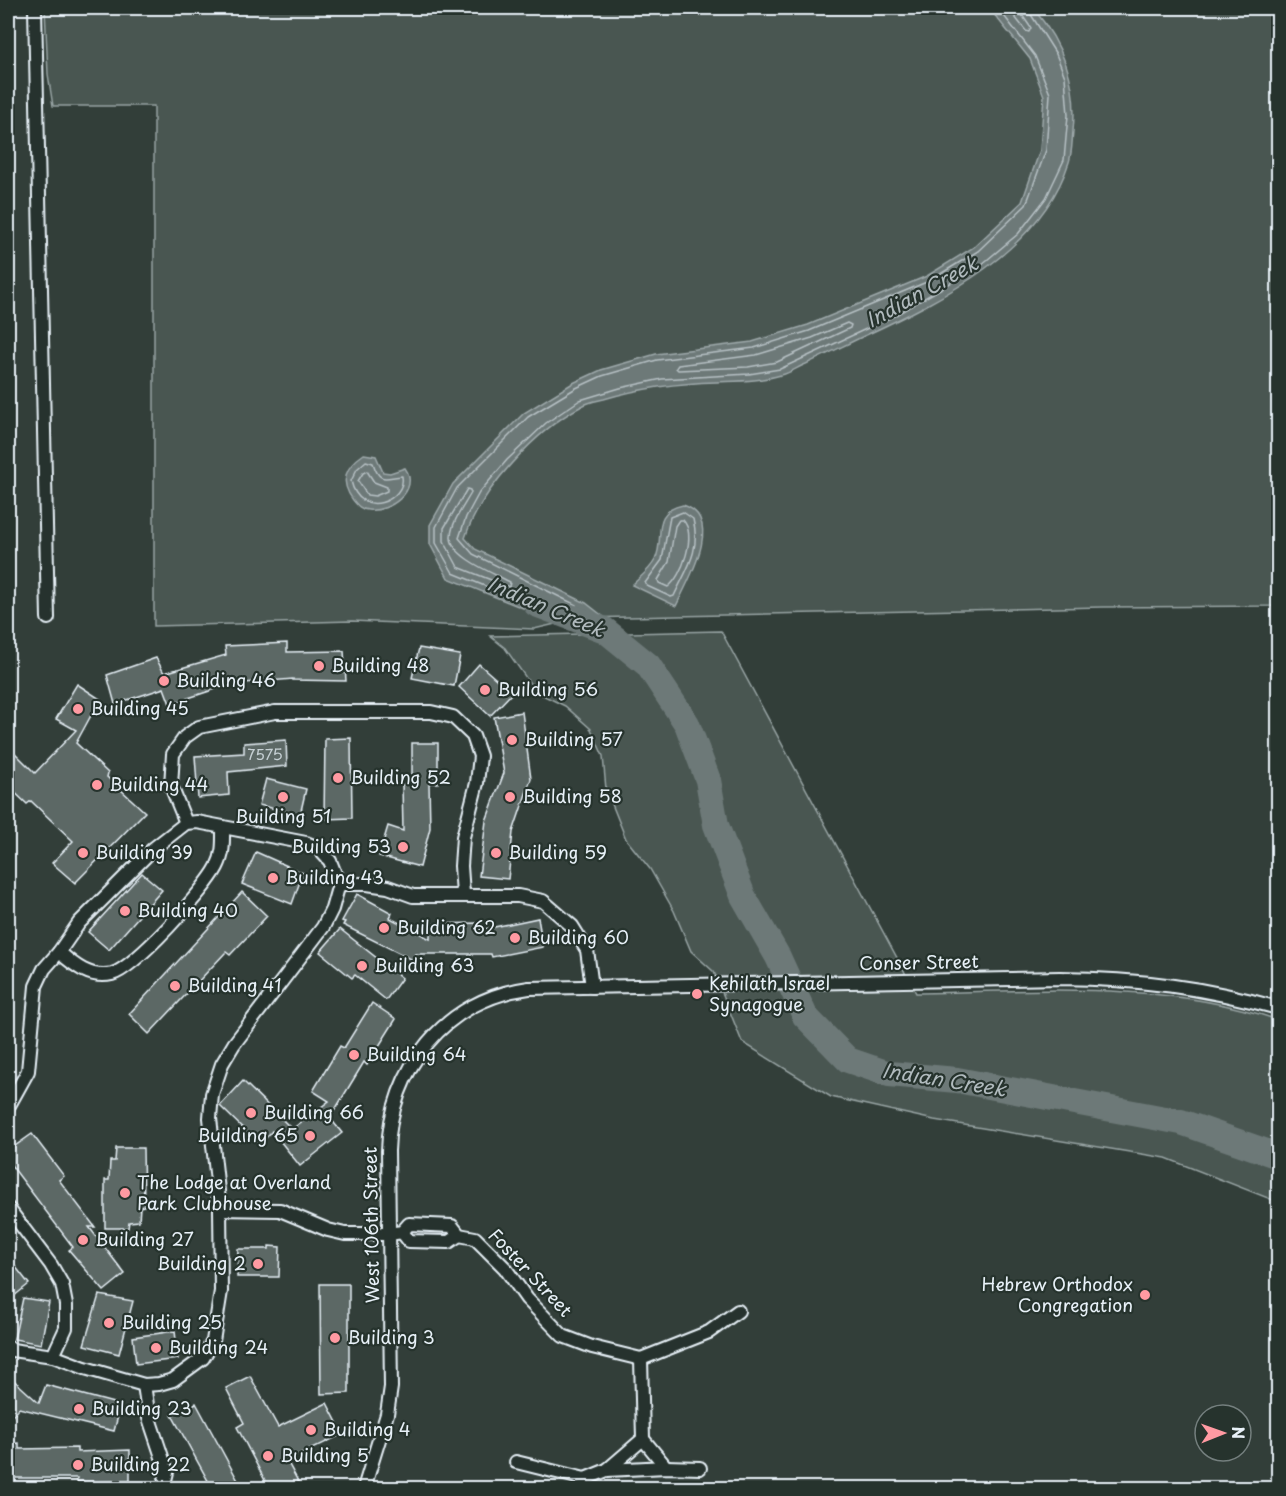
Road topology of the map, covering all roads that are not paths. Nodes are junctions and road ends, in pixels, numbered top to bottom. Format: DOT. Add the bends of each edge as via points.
graph roads {
  1 [pos="35,8"];
  2 [pos="48,618"];
  3 [pos="186,823"];
  4 [pos="223,827"];
  5 [pos="339,884"];
  6 [pos="463,894"];
  7 [pos="59,952"];
  8 [pos="592,987"];
  9 [pos="1278,1008"];
  10 [pos="429,1040"];
  11 [pos="8,1107"];
  12 [pos="8,1208"];
  13 [pos="220,1209"];
  14 [pos="389,1234"];
  15 [pos="738,1311"];
  16 [pos="8,1347"];
  17 [pos="53,1356"];
  18 [pos="641,1359"];
  19 [pos="144,1385"];
  20 [pos="643,1439"];
  21 [pos="516,1462"];
  22 [pos="666,1467"];
  23 [pos="700,1468"];
  24 [pos="607,1470"];
  25 [pos="163,1488"];
  26 [pos="364,1488"];
  1 -- 2 [label="street"];
  3 -- 4 [label="street"];
  3 -- 6 [label="street" via="171,786 173,754 185,737 199,727 274,712 420,711 453,717 473,736 480,756 463,837"];
  3 -- 7 [label="street" via="154,848 79,923"];
  4 -- 5 [label="street" via="318,848 330,861"];
  4 -- 7 [label="street" via="224,849 217,867 177,917 123,969 94,975"];
  5 -- 6 [label="street" via="388,887 413,896"];
  5 -- 13 [label="street" via="323,927 222,1064 212,1094 210,1118"];
  6 -- 8 [label="street" via="543,901 572,926 587,950"];
  7 -- 11 [label="street" via="36,986 28,1071"];
  8 -- 9 [label="street, Conser Street" via="1108,979 1177,985"];
  8 -- 10 [label="street, Conser Street" via="508,991 472,1007"];
  10 -- 14 [label="street, West 106th Street" via="409,1069 391,1115"];
  12 -- 17 [label="street" via="62,1284 66,1328"];
  13 -- 14 [label="street, Foster Street" via="280,1210 345,1234"];
  13 -- 19 [label="street" via="221,1291 213,1341 203,1358 173,1380"];
  14 -- 18 [label="street, Foster Street" via="402,1232 409,1241 449,1242 459,1235 475,1238 563,1336"];
  14 -- 26 [label="street, West 106th Street" via="391,1387 387,1414"];
  15 -- 18 [label="street" via="709,1332"];
  16 -- 17 [label="street"];
  17 -- 19 [label="street"];
  18 -- 20 [label="street"];
  19 -- 25 [label="street" via="149,1418 167,1472"];
  20 -- 22 [label="street"];
  20 -- 24 [label="street"];
  21 -- 24 [label="street" via="585,1479"];
  22 -- 23 [label="street"];
  22 -- 24 [label="street"];
}
